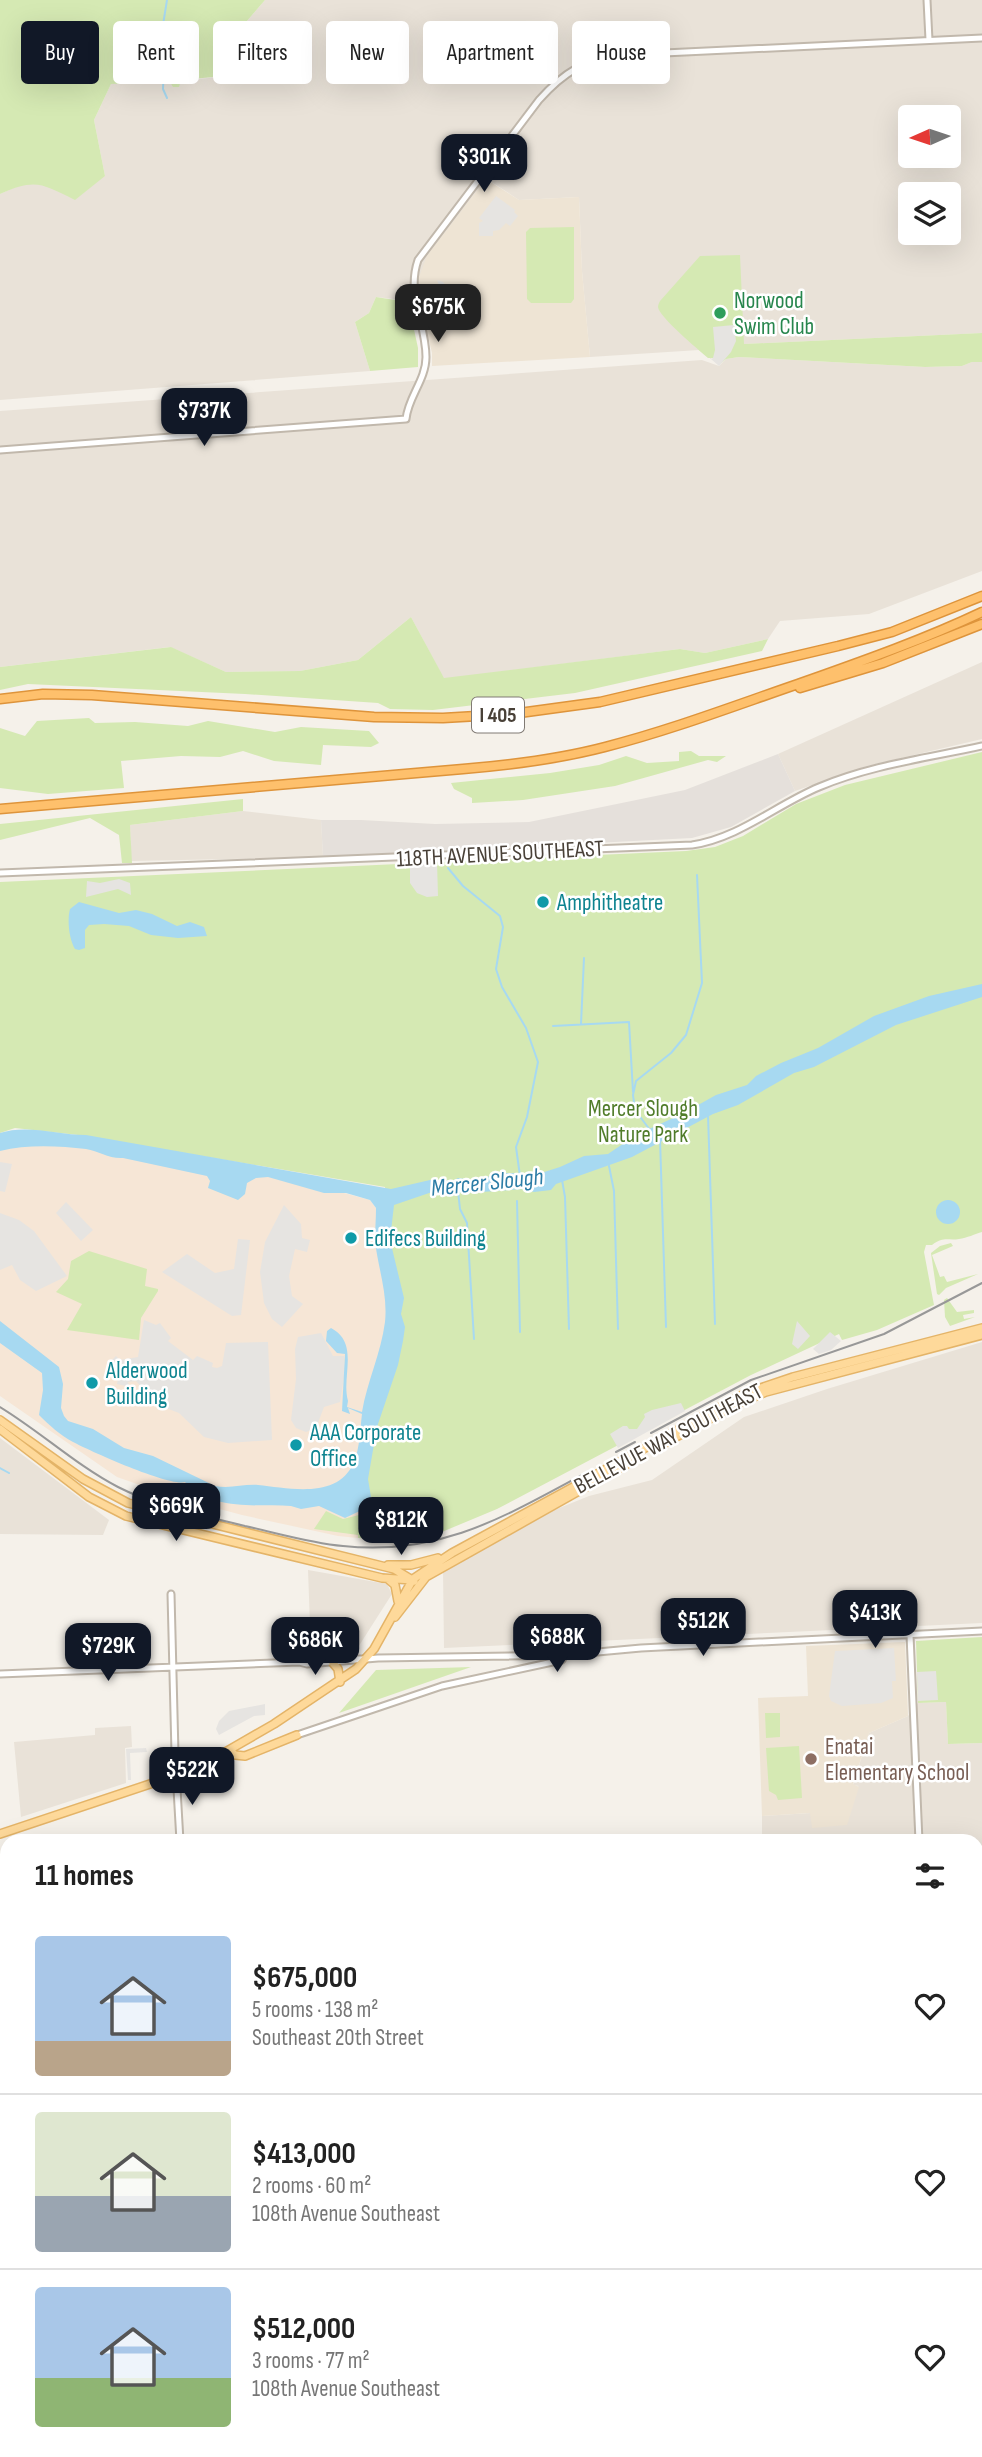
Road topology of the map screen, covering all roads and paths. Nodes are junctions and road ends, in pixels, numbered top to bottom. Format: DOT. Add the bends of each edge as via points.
graph roads {
  1 [pos="927,0"];
  2 [pos="982,38"];
  3 [pos="929,40"];
  4 [pos="0,450"];
  5 [pos="982,596"];
  6 [pos="982,612"];
  7 [pos="982,625"];
  8 [pos="0,699"];
  9 [pos="728,709"];
  10 [pos="982,746"];
  11 [pos="0,810"];
  12 [pos="0,873"];
  13 [pos="982,1328"];
  14 [pos="982,1335"];
  15 [pos="945,1337"];
  16 [pos="927,1349"];
  17 [pos="0,1420"];
  18 [pos="0,1429"];
  19 [pos="452,1553"];
  20 [pos="376,1565"];
  21 [pos="387,1579"];
  22 [pos="416,1581"];
  23 [pos="171,1594"];
  24 [pos="398,1603"];
  25 [pos="388,1626"];
  26 [pos="982,1631"];
  27 [pos="910,1635"];
  28 [pos="565,1655"];
  29 [pos="366,1659"];
  30 [pos="299,1662"];
  31 [pos="333,1664"];
  32 [pos="173,1667"];
  33 [pos="0,1674"];
  34 [pos="340,1682"];
  35 [pos="297,1735"];
  36 [pos="230,1750"];
  37 [pos="177,1775"];
  38 [pos="0,1834"];
  39 [pos="180,1834"];
  40 [pos="919,1834"];
  1 -- 3 [label="street"];
  2 -- 3 [label="street"];
  3 -- 4 [label="street" via="607,56 565,74 528,115 418,260 413,291 426,362 406,419"];
  5 -- 8 [label="highway, I 405" via="892,632 838,646 600,702 512,713 374,717 92,695"];
  6 -- 9 [label="highway, I 405"];
  7 -- 9 [label="highway" via="883,663"];
  9 -- 11 [label="highway, I 405" via="603,748 516,764"];
  10 -- 12 [label="street, 118TH AVENUE SOUTHEAST" via="839,779 729,834 692,845"];
  13 -- 15 [label="main road, BELLEVUE WAY SOUTHEAST"];
  14 -- 16 [label="main road, BELLEVUE WAY SOUTHEAST"];
  15 -- 16 [label="main road"];
  15 -- 19 [label="main road, BELLEVUE WAY SOUTHEAST" via="746,1393"];
  16 -- 22 [label="main road, BELLEVUE WAY SOUTHEAST" via="749,1398"];
  17 -- 20 [label="main road" via="83,1479 128,1503"];
  18 -- 21 [label="main road" via="89,1497 126,1516"];
  19 -- 20 [label="main road" via="411,1564"];
  19 -- 22 [label="main road, BELLEVUE WAY SOUTHEAST"];
  20 -- 22 [label="main road"];
  21 -- 22 [label="main road"];
  21 -- 24 [label="main road" via="395,1585"];
  22 -- 24 [label="main road, BELLEVUE WAY SOUTHEAST"];
  22 -- 25 [label="main road, BELLEVUE WAY SOUTHEAST"];
  23 -- 32 [label="street"];
  24 -- 25 [label="main road, BELLEVUE WAY SOUTHEAST"];
  25 -- 29 [label="main road, BELLEVUE WAY SOUTHEAST"];
  26 -- 27 [label="street"];
  27 -- 28 [label="street"];
  27 -- 40 [label="street"];
  28 -- 29 [label="street"];
  28 -- 35 [label="street" via="562,1660 442,1686"];
  29 -- 30 [label="street"];
  29 -- 31 [label="street"];
  29 -- 34 [label="main road, BELLEVUE WAY SOUTHEAST"];
  30 -- 31 [label="street"];
  30 -- 32 [label="street"];
  31 -- 34 [label="main road"];
  32 -- 33 [label="street"];
  32 -- 37 [label="street"];
  34 -- 36 [label="main road, BELLEVUE WAY SOUTHEAST"];
  35 -- 36 [label="main road" via="245,1756"];
  36 -- 37 [label="main road, BELLEVUE WAY SOUTHEAST"];
  37 -- 38 [label="main road, BELLEVUE WAY SOUTHEAST"];
  37 -- 39 [label="street"];
}
